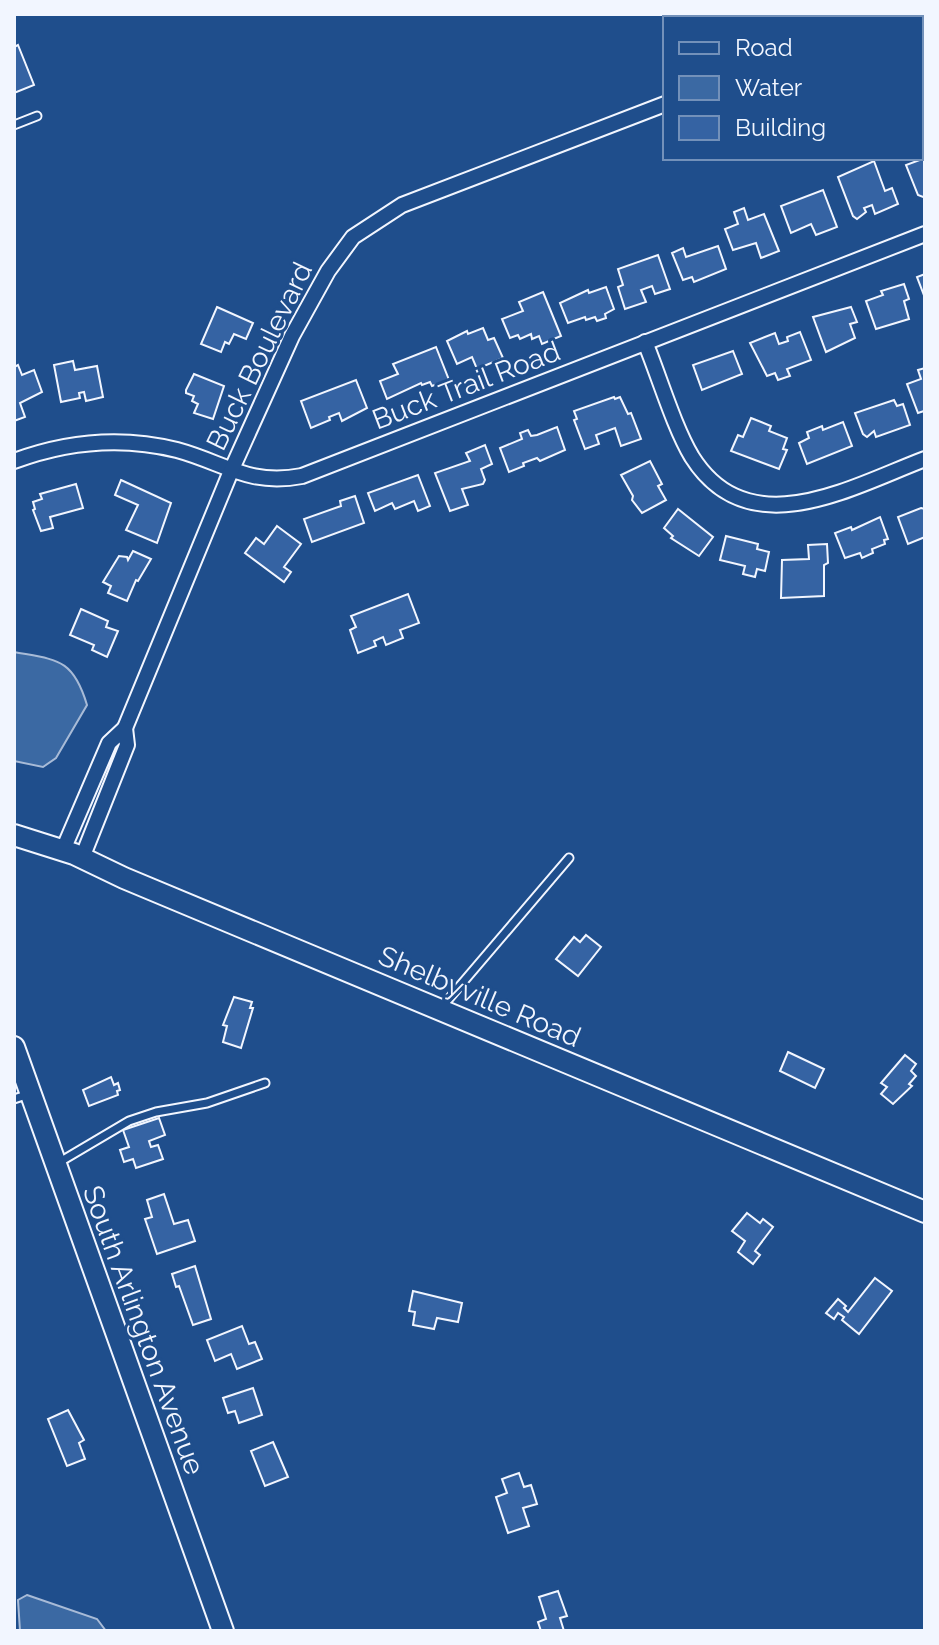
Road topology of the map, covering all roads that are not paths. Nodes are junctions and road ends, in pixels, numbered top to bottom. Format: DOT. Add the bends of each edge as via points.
graph roads {
  1 [pos="663,105"];
  2 [pos="37,116"];
  3 [pos="14,125"];
  4 [pos="925,234"];
  5 [pos="645,342"];
  6 [pos="925,459"];
  7 [pos="14,461"];
  8 [pos="231,471"];
  9 [pos="14,835"];
  10 [pos="73,854"];
  11 [pos="569,858"];
  12 [pos="439,1009"];
  13 [pos="14,1047"];
  14 [pos="265,1083"];
  15 [pos="23,1096"];
  16 [pos="56,1164"];
  17 [pos="925,1212"];
  18 [pos="223,1631"];
  1 -- 8 [label="street, Buck Boulevard" via="402,205 353,237 292,336"];
  2 -- 3 [label="lane"];
  4 -- 5 [label="street, Buck Trail Road"];
  5 -- 6 [label="street" via="692,457 736,496 768,506 802,505"];
  5 -- 8 [label="street, Buck Trail Road" via="302,476 262,479"];
  7 -- 8 [label="street, Buck Trail Road" via="66,445 127,442 179,451"];
  8 -- 10 [label="street, Buck Boulevard" via="125,728 127,745"];
  9 -- 10 [label="main road, Shelbyville Road"];
  10 -- 12 [label="main road, Shelbyville Road"];
  11 -- 12 [label="lane"];
  12 -- 17 [label="main road, Shelbyville Road"];
  13 -- 15 [label="main road, South Arlington Avenue"];
  14 -- 16 [label="lane" via="129,1121"];
  15 -- 16 [label="main road, South Arlington Avenue"];
  16 -- 18 [label="main road, South Arlington Avenue"];
}
